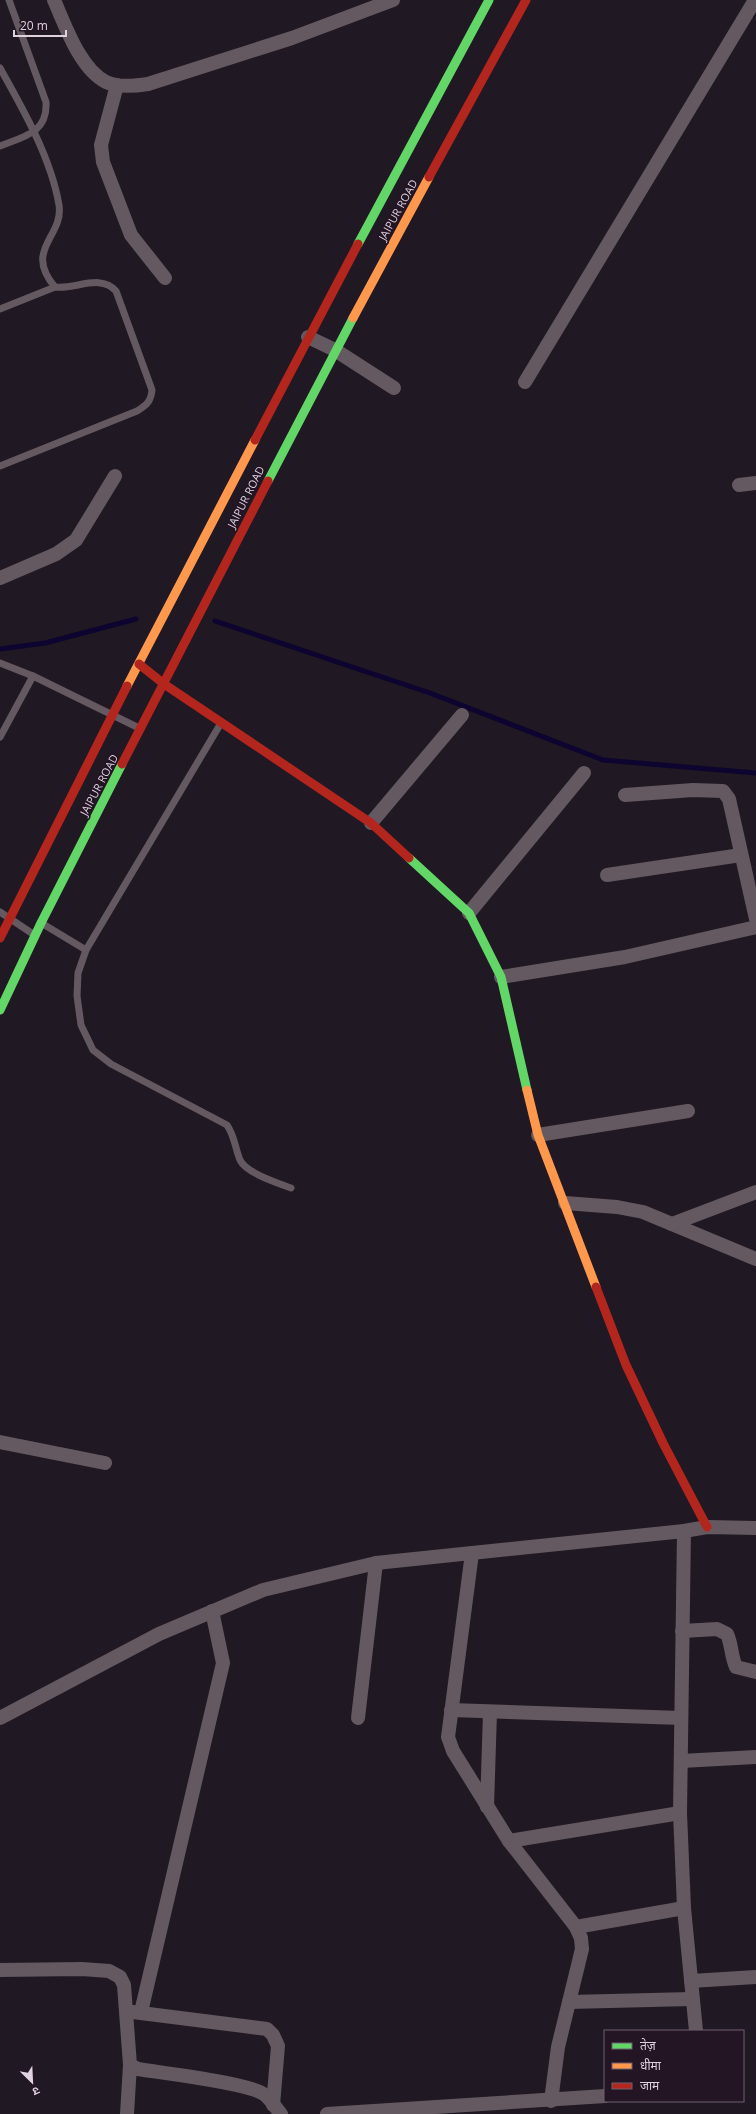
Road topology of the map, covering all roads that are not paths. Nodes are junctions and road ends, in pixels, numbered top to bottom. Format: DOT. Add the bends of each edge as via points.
graph roads {
  1 [pos="9,0"];
  2 [pos="54,0"];
  3 [pos="393,0"];
  4 [pos="490,0"];
  5 [pos="526,0"];
  6 [pos="755,0"];
  7 [pos="0,68"];
  8 [pos="117,85"];
  9 [pos="34,133"];
  10 [pos="0,146"];
  11 [pos="165,278"];
  12 [pos="54,287"];
  13 [pos="0,309"];
  14 [pos="308,336"];
  15 [pos="335,350"];
  16 [pos="525,382"];
  17 [pos="394,388"];
  18 [pos="0,466"];
  19 [pos="115,476"];
  20 [pos="756,483"];
  21 [pos="739,486"];
  22 [pos="0,578"];
  23 [pos="0,663"];
  24 [pos="139,664"];
  25 [pos="33,676"];
  26 [pos="164,684"];
  27 [pos="111,715"];
  28 [pos="462,715"];
  29 [pos="222,721"];
  30 [pos="142,729"];
  31 [pos="0,737"];
  32 [pos="584,774"];
  33 [pos="625,795"];
  34 [pos="371,823"];
  35 [pos="741,855"];
  36 [pos="607,875"];
  37 [pos="0,912"];
  38 [pos="469,913"];
  39 [pos="10,919"];
  40 [pos="756,920"];
  41 [pos="41,923"];
  42 [pos="756,927"];
  43 [pos="35,936"];
  44 [pos="0,938"];
  45 [pos="86,950"];
  46 [pos="501,977"];
  47 [pos="0,1010"];
  48 [pos="688,1111"];
  49 [pos="538,1135"];
  50 [pos="291,1188"];
  51 [pos="756,1192"];
  52 [pos="565,1203"];
  53 [pos="672,1224"];
  54 [pos="756,1259"];
  55 [pos="0,1442"];
  56 [pos="105,1463"];
  57 [pos="707,1527"];
  58 [pos="756,1528"];
  59 [pos="684,1531"];
  60 [pos="472,1553"];
  61 [pos="376,1563"];
  62 [pos="212,1611"];
  63 [pos="682,1631"];
  64 [pos="756,1672"];
  65 [pos="451,1710"];
  66 [pos="490,1712"];
  67 [pos="0,1718"];
  68 [pos="358,1718"];
  69 [pos="681,1718"];
  70 [pos="756,1757"];
  71 [pos="681,1762"];
  72 [pos="487,1807"];
  73 [pos="680,1813"];
  74 [pos="509,1841"];
  75 [pos="684,1908"];
  76 [pos="576,1927"];
  77 [pos="0,1970"];
  78 [pos="756,1977"];
  79 [pos="691,1981"];
  80 [pos="692,1999"];
  81 [pos="569,2002"];
  82 [pos="126,2011"];
  83 [pos="141,2012"];
  84 [pos="696,2030"];
  85 [pos="130,2065"];
  86 [pos="604,2096"];
  87 [pos="551,2101"];
  88 [pos="277,2109"];
  89 [pos="127,2114"];
  90 [pos="327,2114"];
  1 -- 9 [label="lane" via="46,102 47,114"];
  2 -- 8 [label="street" via="83,60 106,82"];
  3 -- 8 [label="street" via="292,38 148,84"];
  4 -- 14 [label="main road, JAIPUR ROAD"];
  5 -- 15 [label="main road, JAIPUR ROAD"];
  6 -- 16 [label="street"];
  7 -- 9 [label="lane"];
  8 -- 11 [label="street" via="101,145 103,162 131,235"];
  9 -- 10 [label="lane"];
  9 -- 12 [label="lane" via="50,173 59,206 55,225 43,251 42,262"];
  12 -- 13 [label="lane"];
  12 -- 18 [label="lane" via="101,282 110,284 116,291 152,390 151,399 137,411"];
  14 -- 15 [label="street"];
  14 -- 24 [label="main road, JAIPUR ROAD"];
  15 -- 17 [label="street"];
  15 -- 26 [label="main road, JAIPUR ROAD"];
  19 -- 22 [label="street" via="76,540 56,554"];
  20 -- 21 [label="street"];
  23 -- 25 [label="lane"];
  24 -- 26 [label="main road"];
  24 -- 27 [label="main road, JAIPUR ROAD"];
  25 -- 27 [label="lane"];
  25 -- 31 [label="lane"];
  26 -- 29 [label="main road"];
  26 -- 30 [label="main road, JAIPUR ROAD"];
  27 -- 30 [label="lane"];
  27 -- 39 [label="main road, JAIPUR ROAD"];
  28 -- 34 [label="street"];
  29 -- 34 [label="main road"];
  29 -- 45 [label="lane"];
  30 -- 41 [label="main road, JAIPUR ROAD"];
  32 -- 38 [label="street"];
  33 -- 35 [label="street" via="693,790 723,791 729,799"];
  34 -- 38 [label="main road"];
  35 -- 36 [label="street"];
  35 -- 40 [label="street"];
  37 -- 39 [label="lane"];
  38 -- 46 [label="main road"];
  39 -- 43 [label="lane"];
  39 -- 44 [label="main road, JAIPUR ROAD"];
  41 -- 43 [label="main road, JAIPUR ROAD"];
  41 -- 45 [label="lane"];
  42 -- 46 [label="street" via="625,957"];
  43 -- 47 [label="main road, JAIPUR ROAD"];
  45 -- 50 [label="lane" via="78,973 76,996 81,1024 93,1050 111,1064 227,1126 234,1135 240,1161 246,1169"];
  46 -- 49 [label="main road"];
  48 -- 49 [label="street"];
  49 -- 52 [label="main road"];
  51 -- 53 [label="street"];
  52 -- 53 [label="street" via="643,1212"];
  52 -- 57 [label="main road" via="626,1365"];
  53 -- 54 [label="street"];
  55 -- 56 [label="street"];
  57 -- 58 [label="street"];
  57 -- 59 [label="street"];
  59 -- 60 [label="street"];
  59 -- 63 [label="street"];
  60 -- 61 [label="street"];
  60 -- 65 [label="street"];
  61 -- 62 [label="street" via="263,1590"];
  61 -- 68 [label="street"];
  62 -- 67 [label="street" via="159,1634"];
  62 -- 83 [label="street" via="223,1663"];
  63 -- 64 [label="street" via="717,1629 727,1634 732,1643 732,1659 736,1667"];
  63 -- 69 [label="street"];
  65 -- 66 [label="street"];
  65 -- 72 [label="street" via="448,1737 453,1751"];
  66 -- 69 [label="street"];
  66 -- 72 [label="street"];
  69 -- 71 [label="street"];
  70 -- 71 [label="street"];
  71 -- 73 [label="street"];
  72 -- 74 [label="street"];
  73 -- 74 [label="street"];
  73 -- 75 [label="street"];
  74 -- 76 [label="street"];
  75 -- 76 [label="street"];
  75 -- 79 [label="street"];
  76 -- 81 [label="street" via="582,1949"];
  77 -- 82 [label="street" via="109,1971 120,1977 124,1985"];
  78 -- 79 [label="street"];
  79 -- 80 [label="street"];
  80 -- 81 [label="street"];
  80 -- 84 [label="street"];
  81 -- 87 [label="street" via="558,2047"];
  82 -- 83 [label="street"];
  82 -- 85 [label="street"];
  83 -- 88 [label="street" via="267,2029 278,2046"];
  85 -- 88 [label="street" via="138,2069 253,2089 265,2094"];
  85 -- 89 [label="street"];
  86 -- 87 [label="street"];
  87 -- 90 [label="street"];
}
